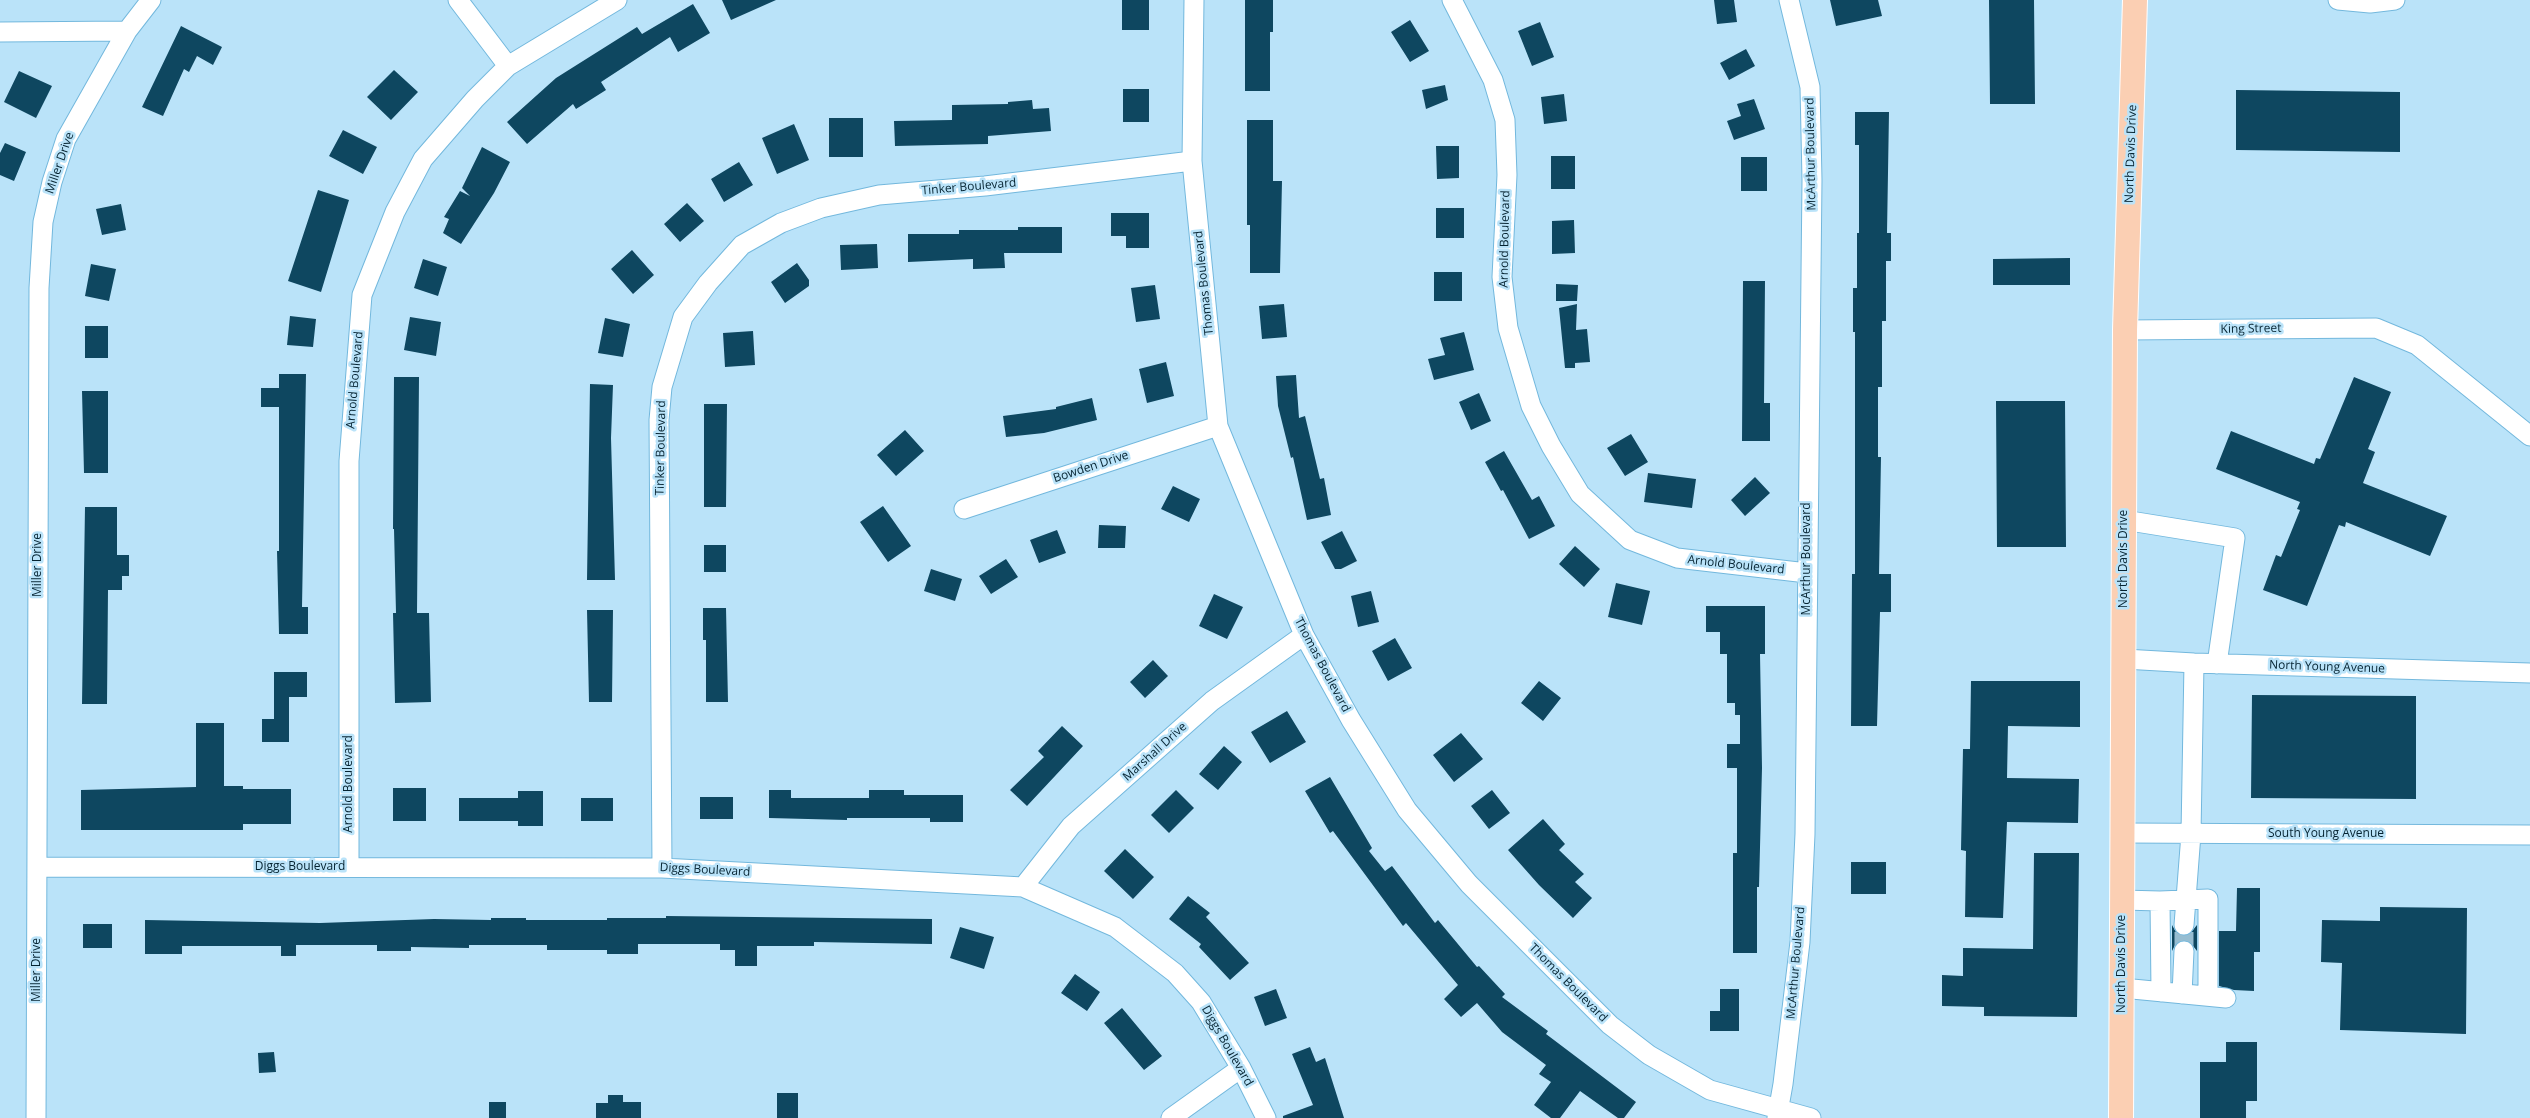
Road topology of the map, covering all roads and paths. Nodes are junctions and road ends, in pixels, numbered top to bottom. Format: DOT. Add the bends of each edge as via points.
graph roads {
  1 [pos="151,0"];
  2 [pos="458,0"];
  3 [pos="617,0"];
  4 [pos="1194,0"];
  5 [pos="1452,0"];
  6 [pos="1789,0"];
  7 [pos="2135,0"];
  8 [pos="2338,0"];
  9 [pos="2394,0"];
  10 [pos="127,31"];
  11 [pos="0,32"];
  12 [pos="508,66"];
  13 [pos="1192,161"];
  14 [pos="2125,330"];
  15 [pos="1218,426"];
  16 [pos="2530,436"];
  17 [pos="964,509"];
  18 [pos="2124,520"];
  19 [pos="1807,572"];
  20 [pos="1304,635"];
  21 [pos="2124,659"];
  22 [pos="2194,664"];
  23 [pos="2217,664"];
  24 [pos="2530,673"];
  25 [pos="2123,833"];
  26 [pos="2191,834"];
  27 [pos="2530,835"];
  28 [pos="38,867"];
  29 [pos="349,867"];
  30 [pos="662,868"];
  31 [pos="1023,887"];
  32 [pos="2122,900"];
  33 [pos="2185,900"];
  34 [pos="2160,901"];
  35 [pos="2184,925"];
  36 [pos="2184,951"];
  37 [pos="2122,988"];
  38 [pos="2162,992"];
  39 [pos="2182,994"];
  40 [pos="1241,1068"];
  41 [pos="1778,1114"];
  42 [pos="36,1118"];
  43 [pos="1171,1118"];
  44 [pos="1266,1118"];
  45 [pos="1811,1118"];
  46 [pos="2121,1118"];
  1 -- 10 [label="street"];
  2 -- 12 [label="street"];
  3 -- 12 [label="street, Arnold Boulevard"];
  4 -- 13 [label="street, Thomas Boulevard"];
  5 -- 19 [label="street, Arnold Boulevard" via="1493,80 1505,120 1507,175 1502,277 1508,328 1531,406 1550,446 1580,494 1630,540 1677,558"];
  6 -- 19 [label="street, McArthur Boulevard" via="1810,87 1812,180"];
  7 -- 14 [label="main road, North Davis Drive"];
  8 -- 9 [label="street" via="2370,3"];
  10 -- 11 [label="street"];
  10 -- 28 [label="street, Miller Drive" via="66,139 43,222 39,288"];
  12 -- 29 [label="street, Arnold Boulevard" via="423,159 395,212 362,295 349,461"];
  13 -- 15 [label="street, Thomas Boulevard"];
  13 -- 30 [label="street, Tinker Boulevard" via="985,186 878,195 821,208 781,223 742,245 708,283 683,317 662,386 659,420"];
  14 -- 16 [label="street, King Street" via="2376,328 2417,345"];
  14 -- 18 [label="main road, North Davis Drive"];
  15 -- 17 [label="street, Bowden Drive"];
  15 -- 20 [label="street, Thomas Boulevard"];
  18 -- 21 [label="main road, North Davis Drive"];
  18 -- 23 [label="street" via="2235,538"];
  19 -- 41 [label="street, McArthur Boulevard" via="1800,942"];
  20 -- 31 [label="street, Marshall Drive" via="1212,700 1071,826"];
  20 -- 41 [label="street, Thomas Boulevard" via="1350,720 1407,810 1469,884 1546,962 1610,1024 1649,1054 1710,1090"];
  21 -- 22 [label="street, North Young Avenue"];
  21 -- 25 [label="main road, North Davis Drive"];
  22 -- 23 [label="street, North Young Avenue"];
  22 -- 26 [label="street"];
  23 -- 24 [label="street, North Young Avenue"];
  25 -- 26 [label="street, South Young Avenue"];
  25 -- 32 [label="main road, North Davis Drive"];
  26 -- 27 [label="street, South Young Avenue"];
  26 -- 33 [label="street"];
  28 -- 29 [label="street, Diggs Boulevard"];
  28 -- 42 [label="street, Miller Drive"];
  29 -- 30 [label="street, Diggs Boulevard"];
  30 -- 31 [label="street, Diggs Boulevard"];
  31 -- 40 [label="street, Diggs Boulevard" via="1115,927 1175,973 1201,1002"];
  32 -- 34 [label="street"];
  32 -- 37 [label="main road, North Davis Drive"];
  33 -- 34 [label="street"];
  33 -- 35 [label="street"];
  33 -- 39 [label="street" via="2208,900 2217,997"];
  34 -- 38 [label="street"];
  36 -- 39 [label="street"];
  37 -- 38 [label="street"];
  37 -- 46 [label="main road, North Davis Drive"];
  38 -- 39 [label="street"];
  40 -- 43 [label="street"];
  40 -- 44 [label="street, Diggs Boulevard"];
  41 -- 45 [label="street, Thomas Boulevard"];
}
